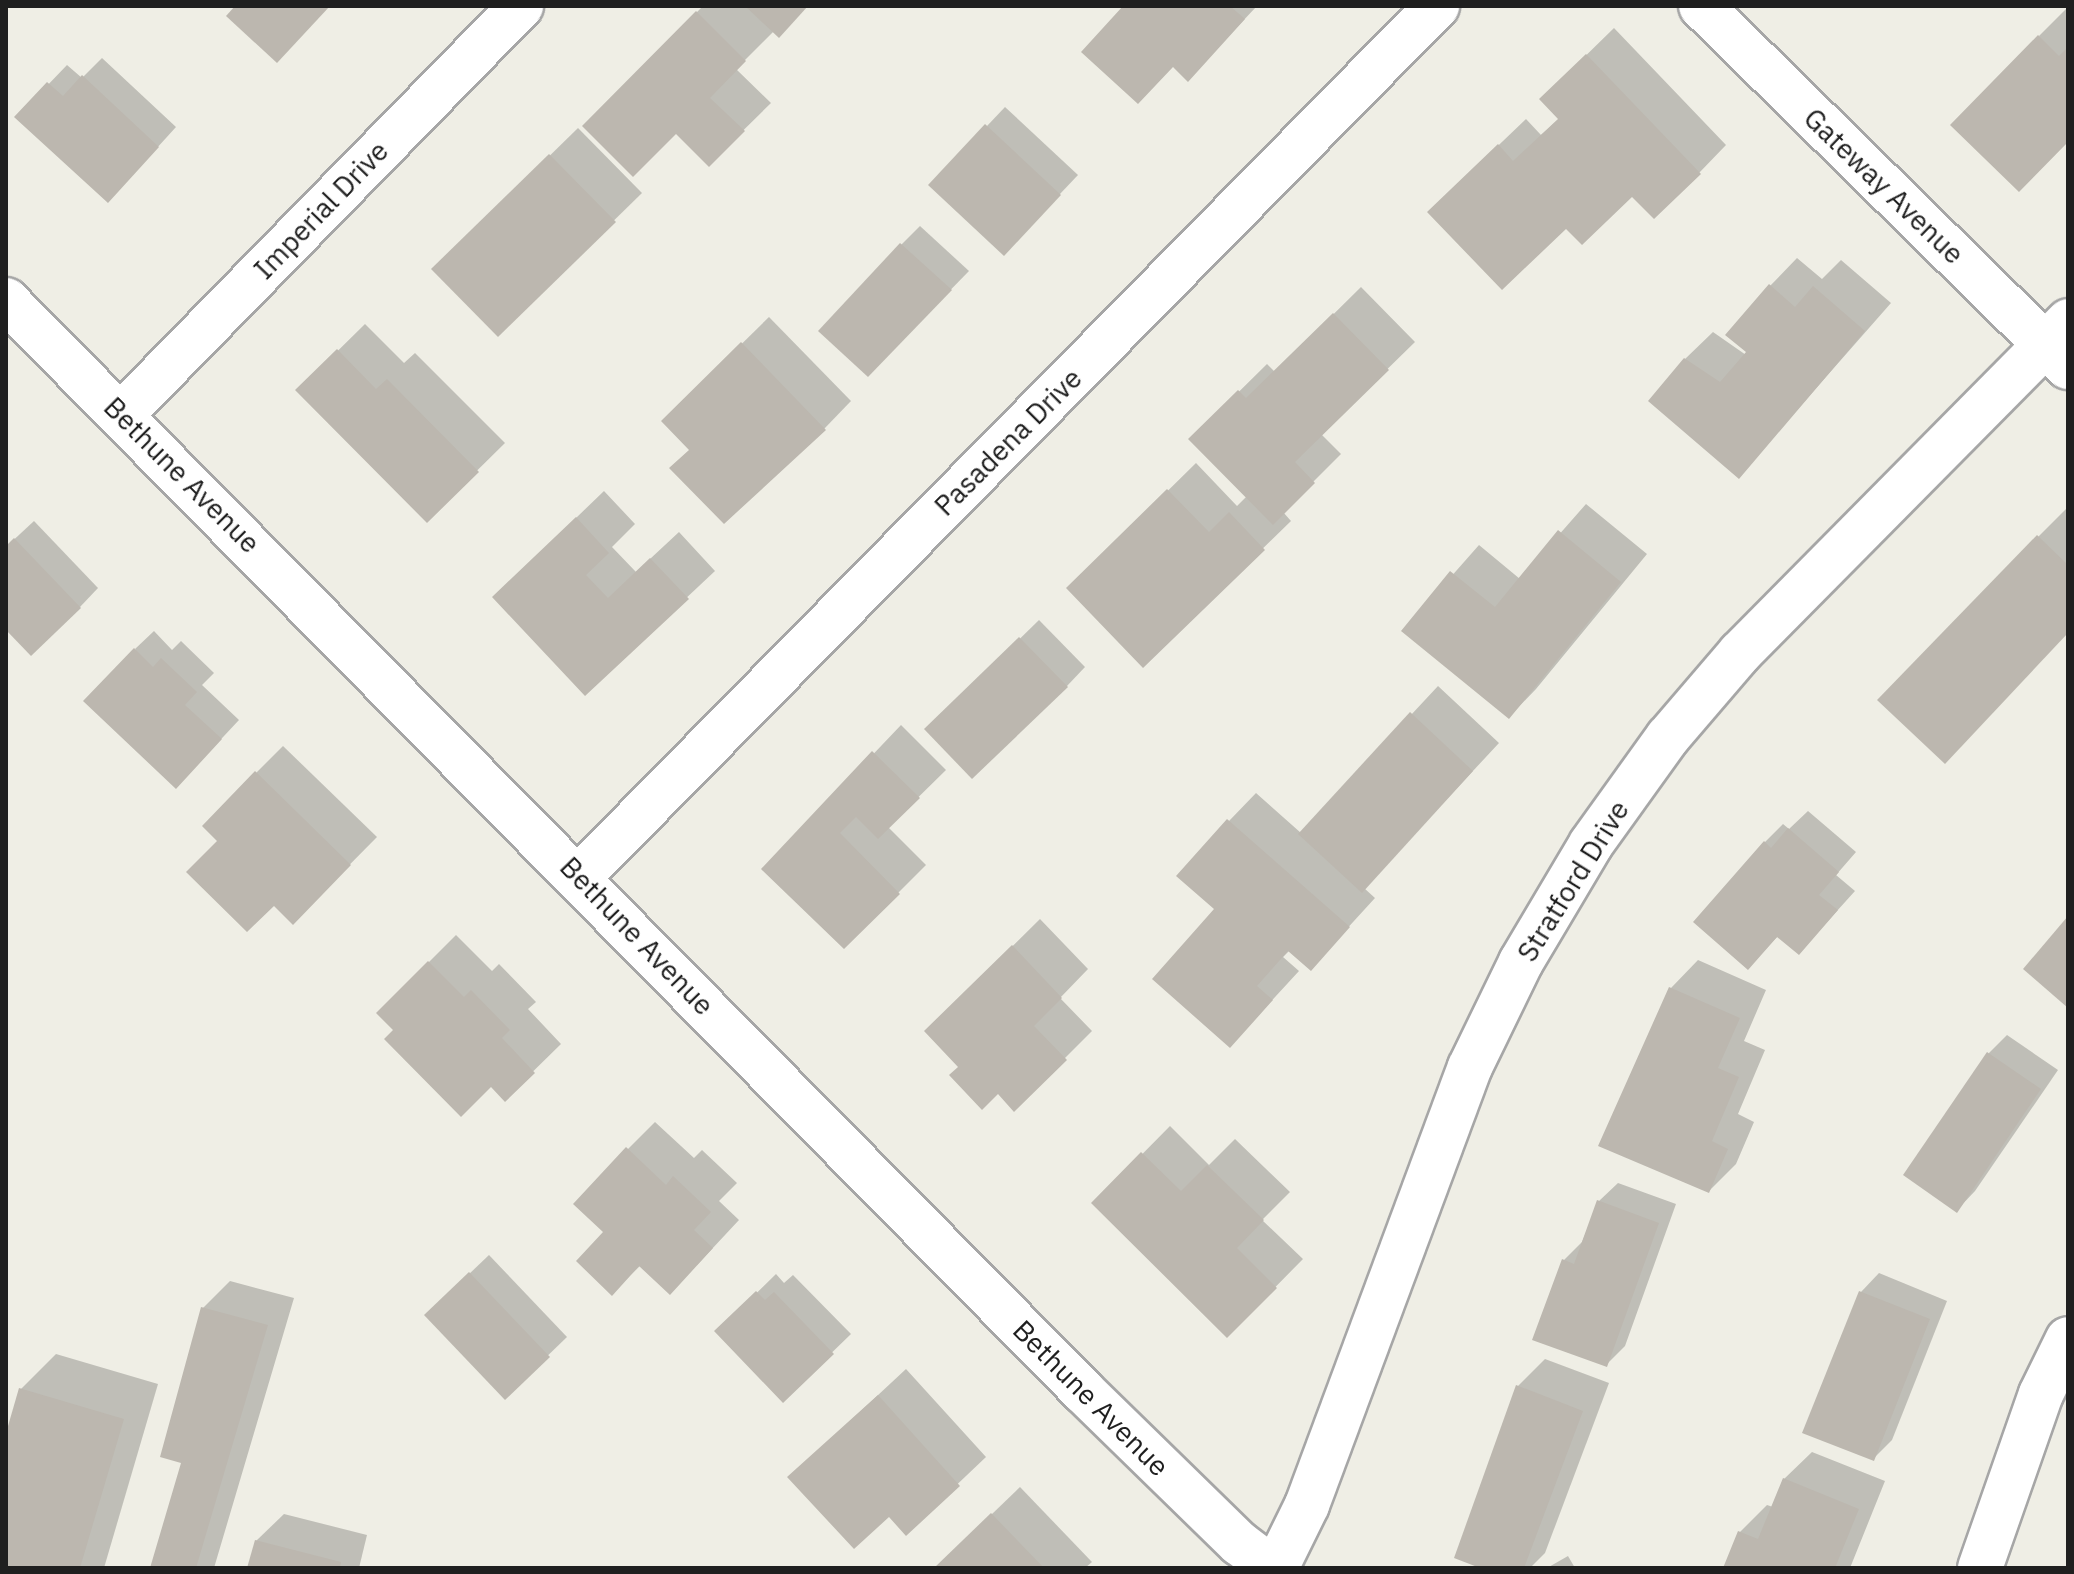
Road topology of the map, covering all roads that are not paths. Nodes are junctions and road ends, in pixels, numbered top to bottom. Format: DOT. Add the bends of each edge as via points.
graph roads {
  1 [pos="521,6"];
  2 [pos="1437,6"];
  3 [pos="1701,6"];
  4 [pos="6,300"];
  5 [pos="2060,344"];
  6 [pos="122,414"];
  7 [pos="579,877"];
  8 [pos="2068,1339"];
  9 [pos="1274,1568"];
  10 [pos="1980,1568"];
  1 -- 6 [label="street, Imperial Drive"];
  2 -- 7 [label="street, Pasadena Drive"];
  3 -- 5 [label="street, Gateway Avenue"];
  4 -- 6 [label="street, Bethune Avenue"];
  5 -- 9 [label="street, Stratford Drive" via="1740,653 1668,737 1591,844 1521,962 1470,1067 1307,1505"];
  6 -- 7 [label="street, Bethune Avenue"];
  7 -- 9 [label="street, Bethune Avenue" via="1083,1391 1239,1543"];
  8 -- 10 [label="street" via="2041,1394"];
}
